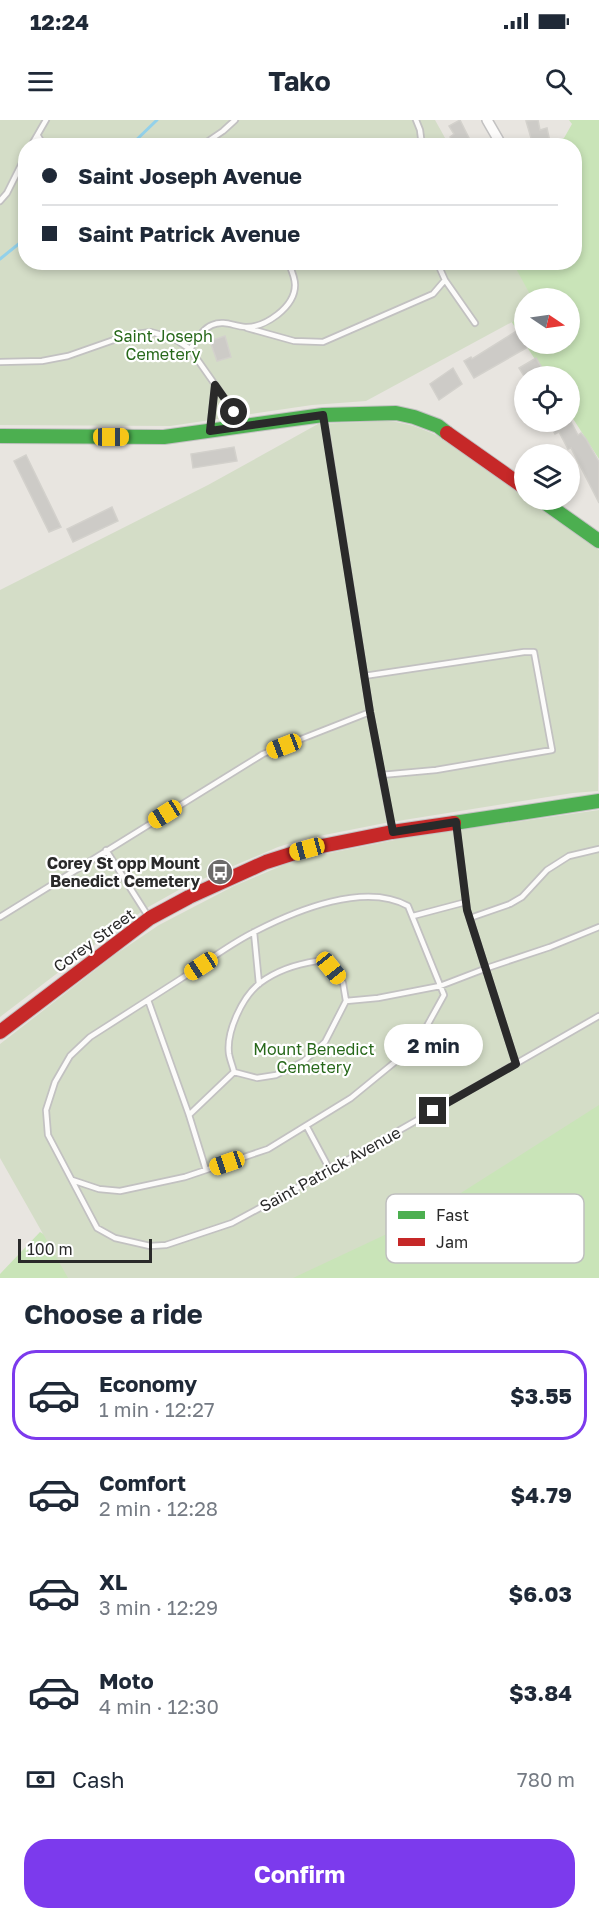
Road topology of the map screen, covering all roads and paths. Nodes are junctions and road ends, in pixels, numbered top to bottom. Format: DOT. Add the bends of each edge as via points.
graph roads {
  1 [pos="46,120"];
  2 [pos="235,120"];
  3 [pos="416,120"];
  4 [pos="487,120"];
  5 [pos="38,136"];
  6 [pos="213,138"];
  7 [pos="421,138"];
  8 [pos="497,138"];
  9 [pos="18,171"];
  10 [pos="0,201"];
  11 [pos="290,270"];
  12 [pos="441,270"];
  13 [pos="445,280"];
  14 [pos="475,323"];
  15 [pos="247,328"];
  16 [pos="190,349"];
  17 [pos="0,362"];
  18 [pos="215,385"];
  19 [pos="323,415"];
  20 [pos="244,426"];
  21 [pos="210,431"];
  22 [pos="0,436"];
  23 [pos="514,480"];
  24 [pos="555,510"];
  25 [pos="599,541"];
  26 [pos="364,676"];
  27 [pos="370,712"];
  28 [pos="381,775"];
  29 [pos="599,801"];
  30 [pos="456,822"];
  31 [pos="393,832"];
  32 [pos="599,849"];
  33 [pos="106,850"];
  34 [pos="466,902"];
  35 [pos="413,916"];
  36 [pos="0,918"];
  37 [pos="150,918"];
  38 [pos="470,918"];
  39 [pos="599,927"];
  40 [pos="254,932"];
  41 [pos="487,968"];
  42 [pos="259,984"];
  43 [pos="440,986"];
  44 [pos="148,999"];
  45 [pos="346,1001"];
  46 [pos="599,1016"];
  47 [pos="0,1032"];
  48 [pos="516,1064"];
  49 [pos="234,1072"];
  50 [pos="189,1115"];
  51 [pos="307,1126"];
  52 [pos="206,1170"];
  53 [pos="330,1170"];
  54 [pos="72,1180"];
  1 -- 5 [label="lane"];
  2 -- 6 [label="lane"];
  3 -- 7 [label="lane"];
  4 -- 8 [label="street"];
  9 -- 10 [label="lane"];
  11 -- 15 [label="lane" via="295,285 285,308"];
  12 -- 13 [label="lane"];
  13 -- 14 [label="lane"];
  13 -- 15 [label="lane" via="433,294 323,342 294,341"];
  15 -- 16 [label="lane" via="222,322 211,325"];
  16 -- 17 [label="lane" via="151,332 128,335 68,356"];
  16 -- 18 [label="lane"];
  18 -- 20 [label="lane"];
  18 -- 21 [label="lane"];
  19 -- 20 [label="street"];
  19 -- 23 [label="street" via="390,412 421,419 444,430"];
  19 -- 26 [label="lane"];
  20 -- 21 [label="street"];
  21 -- 22 [label="street" via="164,437"];
  24 -- 25 [label="street"];
  26 -- 27 [label="lane"];
  26 -- 28 [label="lane" via="534,652 552,750 436,770"];
  27 -- 28 [label="lane"];
  27 -- 33 [label="lane" via="263,754"];
  28 -- 31 [label="lane"];
  29 -- 30 [label="street, Corey Street"];
  30 -- 31 [label="street, Corey Street"];
  30 -- 34 [label="lane"];
  31 -- 37 [label="street, Corey Street" via="280,856"];
  32 -- 38 [label="lane" via="569,856 547,870 522,897"];
  33 -- 36 [label="lane"];
  33 -- 37 [label="lane"];
  34 -- 35 [label="lane"];
  34 -- 38 [label="lane"];
  35 -- 40 [label="lane, Saint Patrick Avenue" via="408,906 397,900 352,897 296,913"];
  35 -- 43 [label="lane"];
  37 -- 47 [label="street, Corey Street"];
  38 -- 41 [label="lane"];
  39 -- 41 [label="lane"];
  40 -- 42 [label="lane"];
  40 -- 44 [label="lane, Saint Patrick Avenue"];
  41 -- 43 [label="lane"];
  41 -- 48 [label="lane"];
  42 -- 45 [label="lane" via="298,964 317,962 331,968 343,982"];
  42 -- 49 [label="lane" via="238,1011 229,1037"];
  43 -- 45 [label="lane"];
  43 -- 51 [label="lane" via="444,995 417,1044 351,1098"];
  44 -- 50 [label="lane"];
  44 -- 54 [label="lane, Saint Patrick Avenue" via="90,1037 70,1056 55,1082 46,1110 48,1135"];
  45 -- 49 [label="lane" via="325,1042 304,1061 276,1076 257,1078"];
  46 -- 48 [label="lane, Saint Patrick Avenue"];
  48 -- 53 [label="lane, Saint Patrick Avenue"];
  49 -- 50 [label="lane"];
  50 -- 52 [label="lane"];
  51 -- 52 [label="lane" via="268,1149"];
  51 -- 53 [label="lane"];
  52 -- 54 [label="lane" via="120,1191"];
  53 -- 54 [label="lane, Saint Patrick Avenue" via="232,1223 166,1245 150,1246 116,1238 97,1228"];
}
